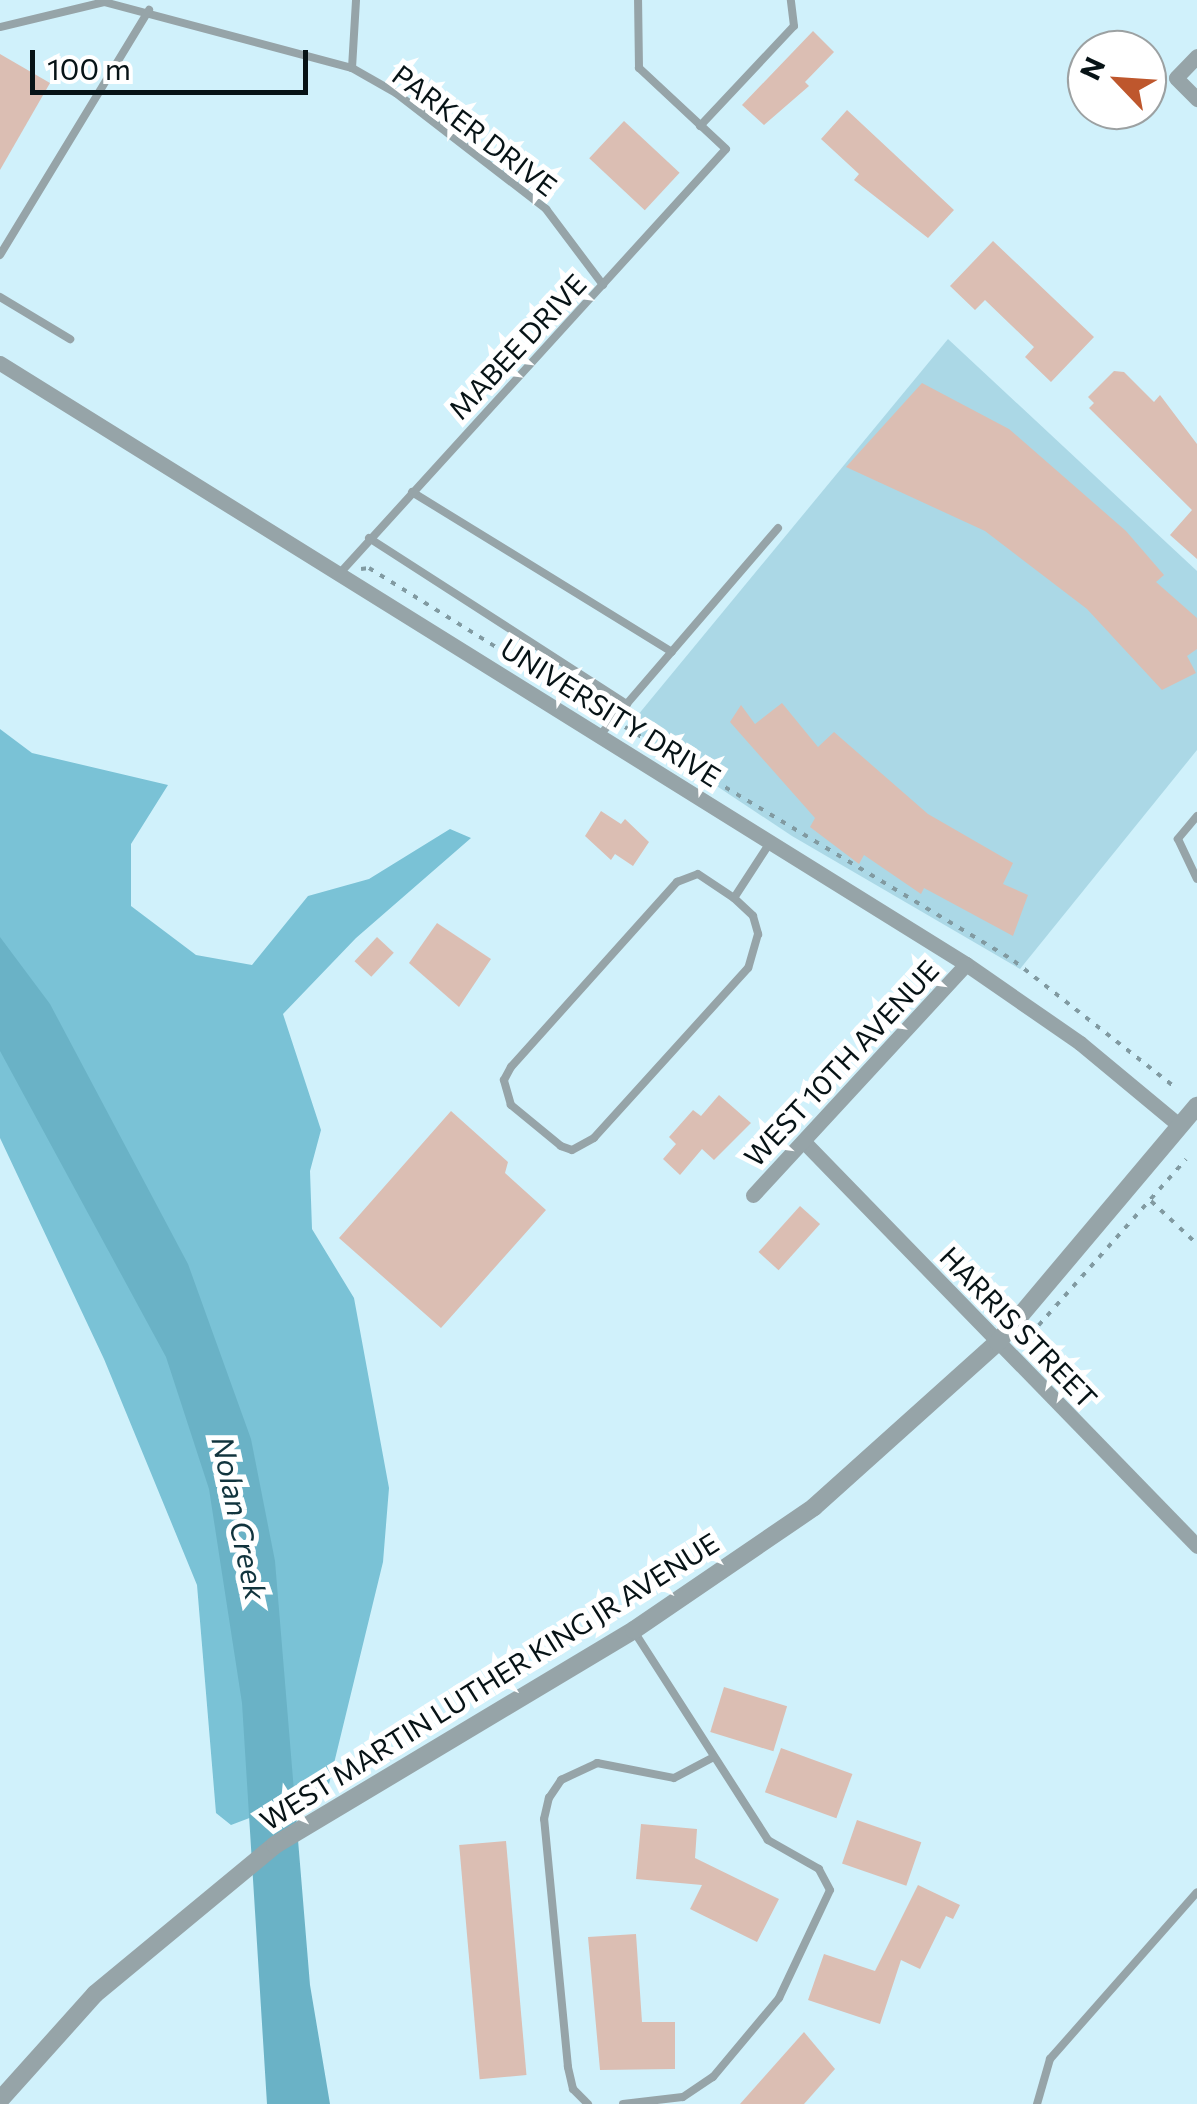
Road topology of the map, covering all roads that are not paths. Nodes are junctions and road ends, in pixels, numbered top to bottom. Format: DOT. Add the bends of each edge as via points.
graph roads {
  1 [pos="142,0"];
  2 [pos="356,0"];
  3 [pos="638,0"];
  4 [pos="791,0"];
  5 [pos="148,10"];
  6 [pos="0,27"];
  7 [pos="1197,56"];
  8 [pos="352,68"];
  9 [pos="1197,100"];
  10 [pos="700,126"];
  11 [pos="0,255"];
  12 [pos="603,285"];
  13 [pos="0,297"];
  14 [pos="70,339"];
  15 [pos="0,363"];
  16 [pos="412,492"];
  17 [pos="778,528"];
  18 [pos="369,538"];
  19 [pos="340,573"];
  20 [pos="672,652"];
  21 [pos="627,704"];
  22 [pos="600,735"];
  23 [pos="1197,816"];
  24 [pos="770,842"];
  25 [pos="1197,879"];
  26 [pos="734,898"];
  27 [pos="966,964"];
  28 [pos="1197,1106"];
  29 [pos="1180,1126"];
  30 [pos="806,1144"];
  31 [pos="753,1195"];
  32 [pos="998,1342"];
  33 [pos="1197,1546"];
  34 [pos="634,1630"];
  35 [pos="714,1757"];
  36 [pos="1197,1892"];
  37 [pos="0,2100"];
  38 [pos="588,2104"];
  39 [pos="623,2104"];
  40 [pos="1037,2104"];
  1 -- 5 [label="lane"];
  2 -- 8 [label="lane"];
  3 -- 10 [label="lane" via="639,68"];
  4 -- 10 [label="lane" via="794,26"];
  5 -- 6 [label="lane, PARKER DRIVE" via="104,2"];
  5 -- 8 [label="lane, PARKER DRIVE"];
  5 -- 11 [label="lane"];
  7 -- 9 [label="street" via="1176,78"];
  8 -- 12 [label="lane, PARKER DRIVE" via="396,93 546,210"];
  10 -- 12 [label="lane, MABEE DRIVE" via="726,149"];
  12 -- 16 [label="lane, MABEE DRIVE"];
  13 -- 14 [label="lane"];
  15 -- 19 [label="street, UNIVERSITY DRIVE"];
  16 -- 18 [label="lane, MABEE DRIVE"];
  16 -- 20 [label="lane"];
  17 -- 20 [label="lane"];
  18 -- 19 [label="lane, MABEE DRIVE"];
  18 -- 21 [label="lane"];
  19 -- 22 [label="street, UNIVERSITY DRIVE"];
  20 -- 21 [label="lane"];
  21 -- 22 [label="lane"];
  22 -- 24 [label="street, UNIVERSITY DRIVE"];
  23 -- 25 [label="lane" via="1178,839"];
  24 -- 26 [label="lane"];
  24 -- 27 [label="street, UNIVERSITY DRIVE"];
  26 -- 26 [label="lane" via="698,874 677,882 511,1067 504,1080 511,1106 561,1146 572,1150 594,1138 748,968 758,934 753,916"];
  27 -- 29 [label="street, UNIVERSITY DRIVE" via="1080,1043"];
  27 -- 30 [label="street, WEST 10TH AVENUE"];
  28 -- 29 [label="street, WEST MARTIN LUTHER KING JR AVENUE"];
  29 -- 32 [label="street, WEST MARTIN LUTHER KING JR AVENUE"];
  30 -- 31 [label="street, WEST 10TH AVENUE"];
  30 -- 32 [label="street, HARRIS STREET"];
  32 -- 33 [label="street, HARRIS STREET"];
  32 -- 34 [label="street, WEST MARTIN LUTHER KING JR AVENUE" via="814,1507"];
  34 -- 35 [label="lane"];
  34 -- 37 [label="street, WEST MARTIN LUTHER KING JR AVENUE" via="406,1762 228,1879 94,1994"];
  35 -- 38 [label="lane" via="674,1778 598,1763 561,1780 549,1798 544,1819 568,2068 573,2089"];
  35 -- 39 [label="lane" via="768,1840 818,1870 830,1890 778,1998 713,2077 683,2096"];
  36 -- 40 [label="lane" via="1050,2060"];
}
